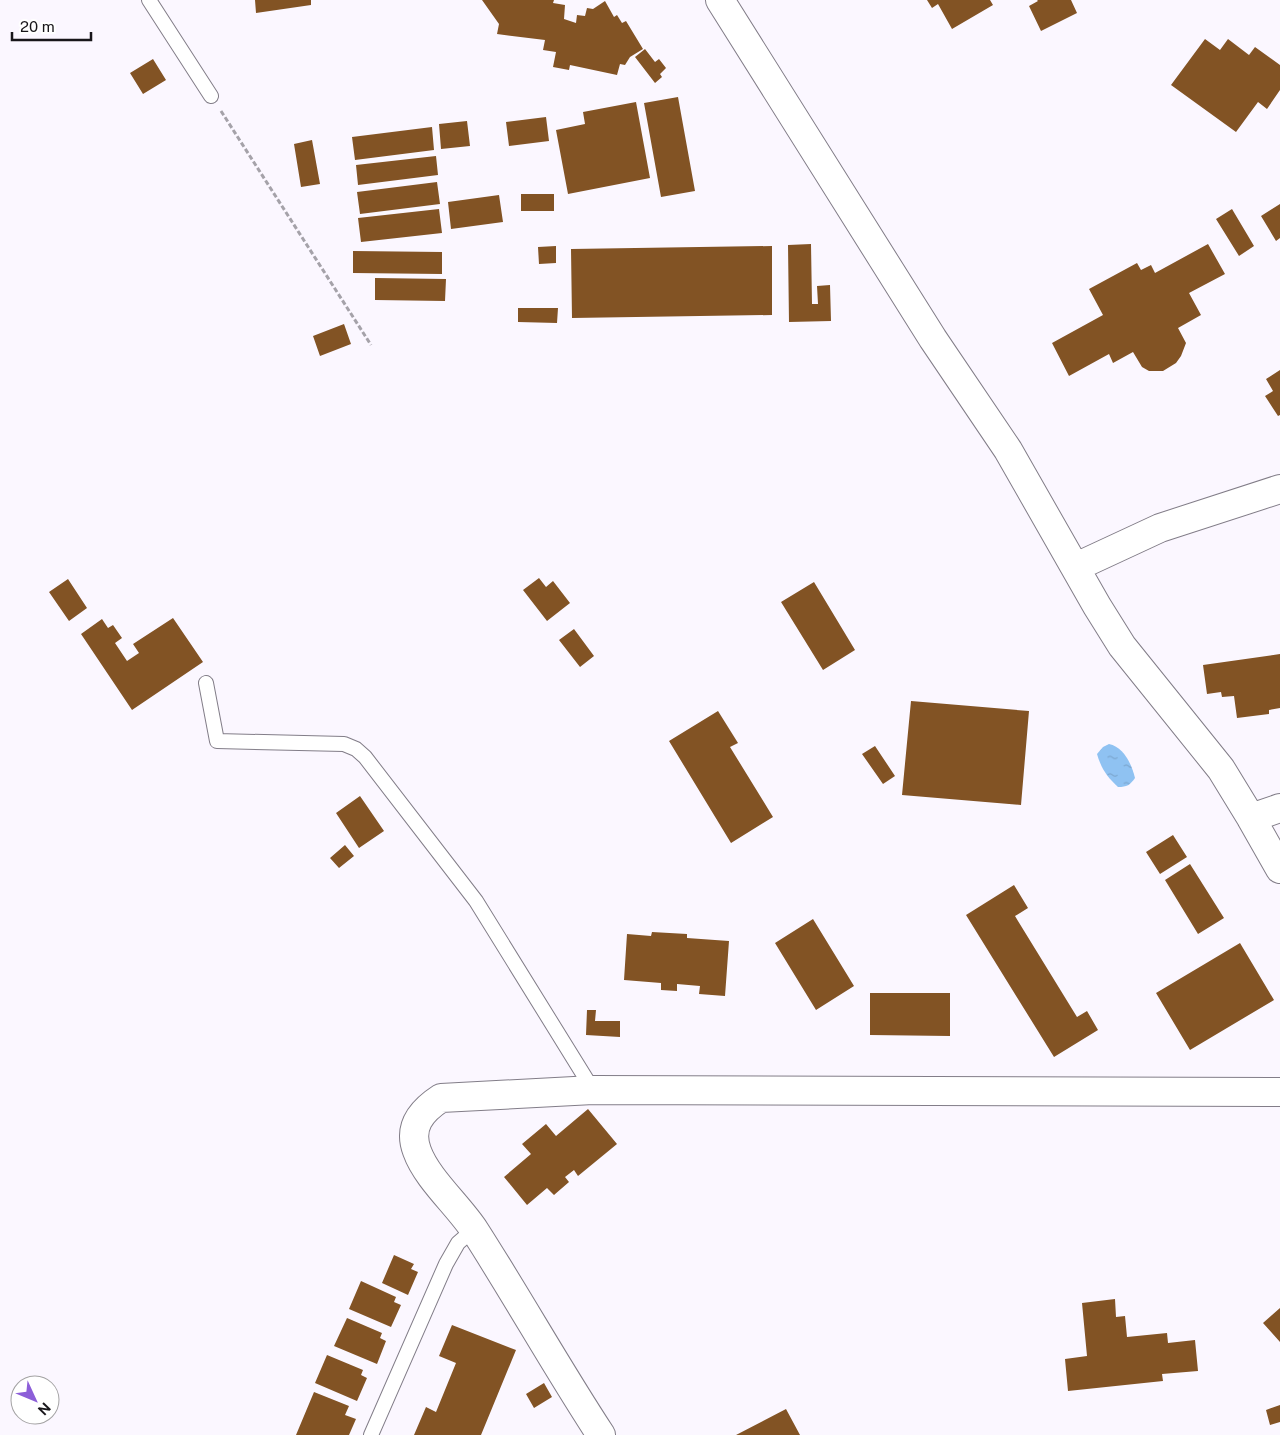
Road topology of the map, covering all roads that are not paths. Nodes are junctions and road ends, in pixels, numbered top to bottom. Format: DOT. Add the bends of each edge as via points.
graph roads {
  1 [pos="149,0"];
  2 [pos="720,0"];
  3 [pos="211,96"];
  4 [pos="1280,489"];
  5 [pos="1076,567"];
  6 [pos="206,683"];
  7 [pos="1280,808"];
  8 [pos="1251,818"];
  9 [pos="1280,869"];
  10 [pos="593,1090"];
  11 [pos="1280,1092"];
  12 [pos="474,1229"];
  13 [pos="371,1435"];
  14 [pos="600,1435"];
  1 -- 3 [label="lane"];
  2 -- 5 [label="street" via="932,340 1008,450"];
  4 -- 5 [label="street" via="1160,528"];
  5 -- 8 [label="street" via="1122,646 1221,769"];
  6 -- 10 [label="lane" via="217,741 344,744 365,757 476,902"];
  7 -- 8 [label="street"];
  8 -- 9 [label="street"];
  10 -- 11 [label="street"];
  10 -- 12 [label="street" via="441,1098 419,1117 414,1134 417,1151 427,1169"];
  12 -- 13 [label="lane" via="458,1243 446,1264"];
  12 -- 14 [label="street"];
}
